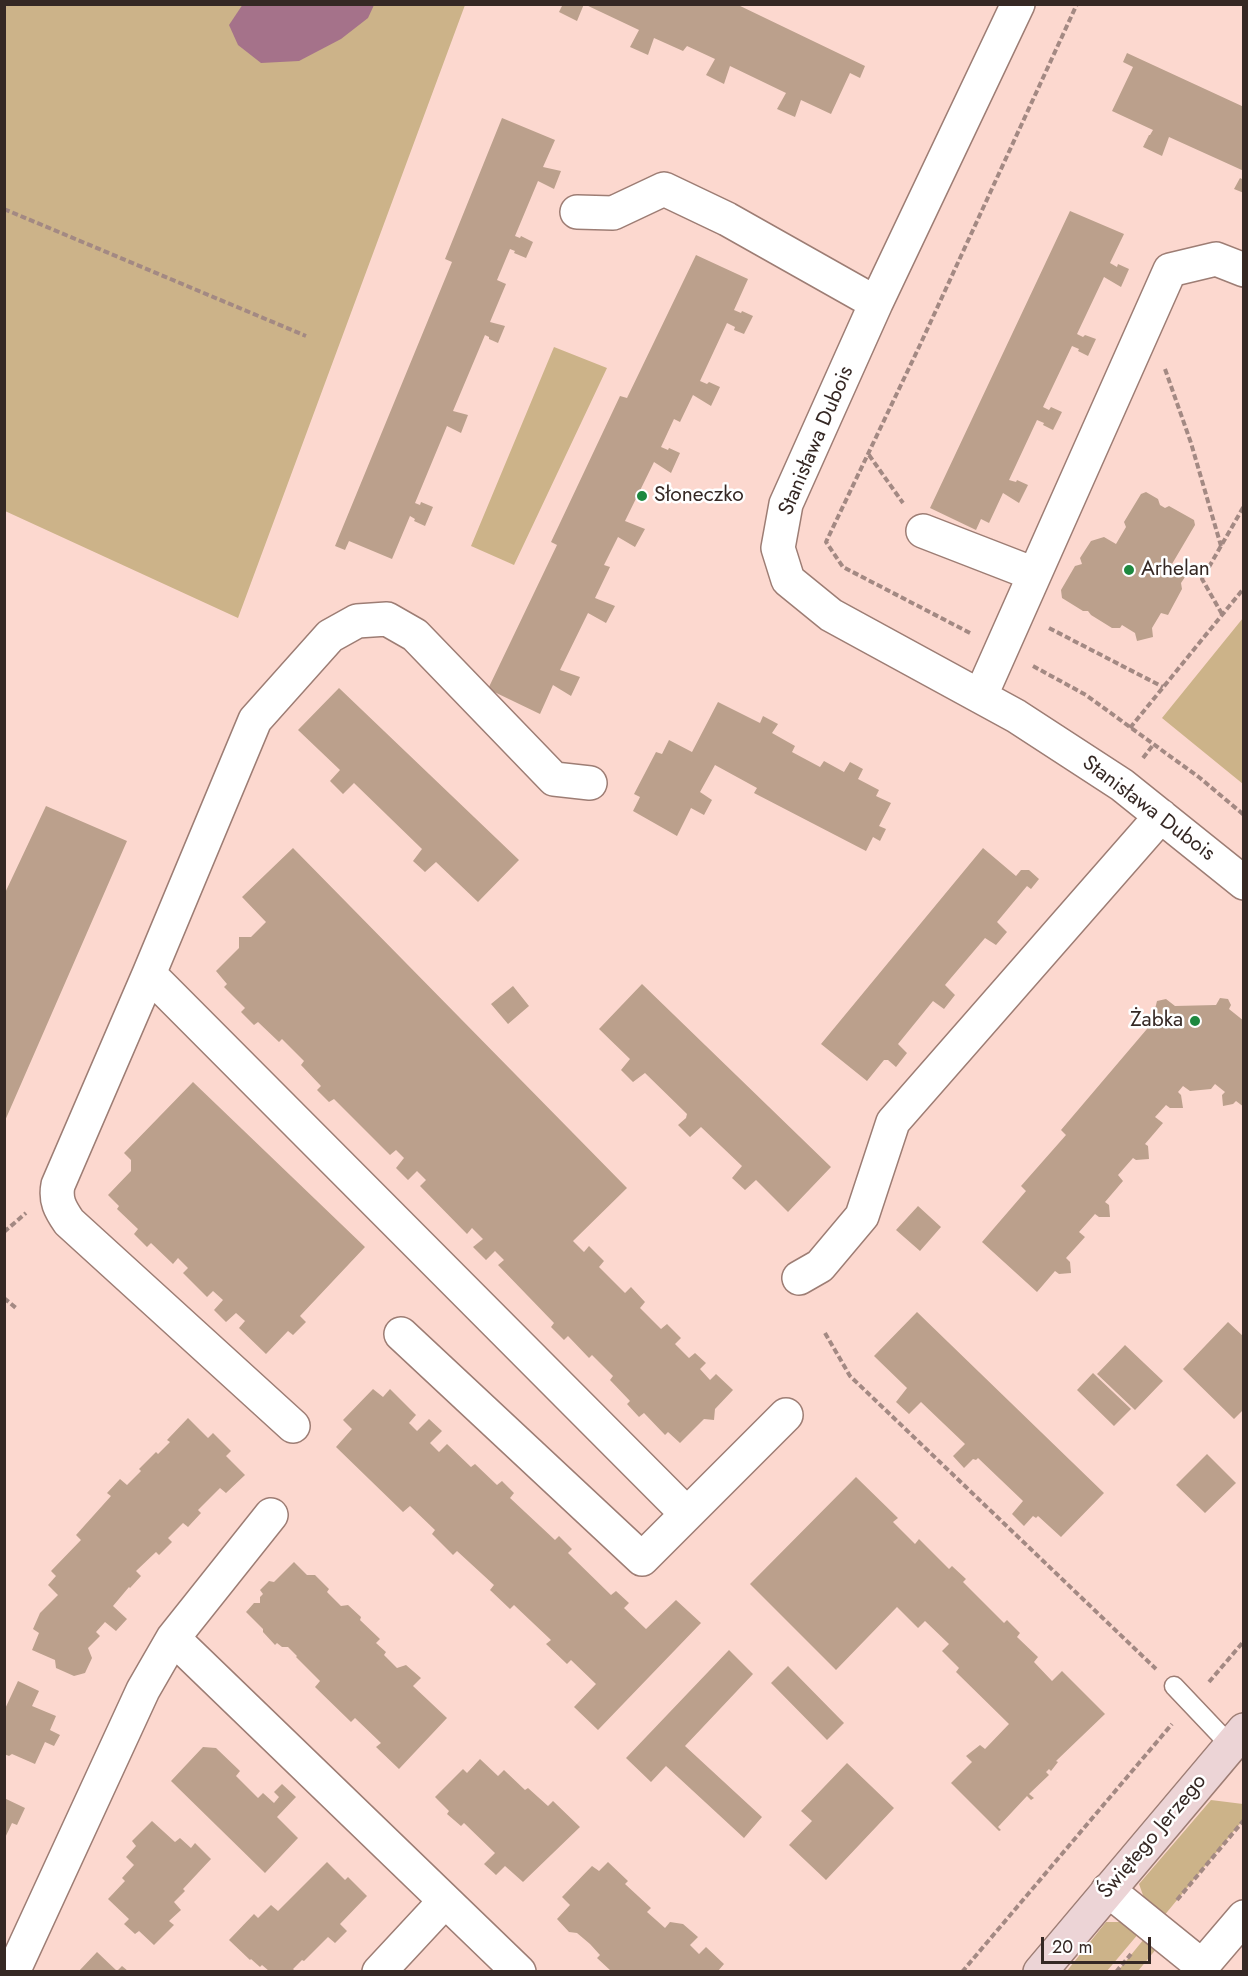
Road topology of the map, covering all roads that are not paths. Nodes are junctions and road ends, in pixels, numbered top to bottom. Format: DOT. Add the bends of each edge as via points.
graph roads {
  1 [pos="1018,4"];
  2 [pos="577,212"];
  3 [pos="1244,270"];
  4 [pos="876,303"];
  5 [pos="923,531"];
  6 [pos="1034,574"];
  7 [pos="981,695"];
  8 [pos="590,783"];
  9 [pos="1161,816"];
  10 [pos="1244,883"];
  11 [pos="149,974"];
  12 [pos="799,1278"];
  13 [pos="401,1334"];
  14 [pos="786,1415"];
  15 [pos="293,1426"];
  16 [pos="686,1513"];
  17 [pos="271,1515"];
  18 [pos="173,1638"];
  19 [pos="1174,1686"];
  20 [pos="1237,1737"];
  21 [pos="1108,1890"];
  22 [pos="445,1901"];
  23 [pos="1244,1917"];
  24 [pos="1199,1969"];
  25 [pos="13,1971"];
  26 [pos="379,1971"];
  27 [pos="519,1971"];
  28 [pos="1040,1971"];
  1 -- 4 [label="street, Stanisława Dubois"];
  2 -- 4 [label="street" via="613,213 664,189 727,219"];
  3 -- 6 [label="street" via="1216,258 1170,270"];
  4 -- 7 [label="street, Stanisława Dubois" via="786,504 778,548 788,580 831,615"];
  5 -- 6 [label="street"];
  6 -- 7 [label="street"];
  7 -- 9 [label="street, Stanisława Dubois" via="1122,785"];
  8 -- 11 [label="street" via="554,779 415,635 387,619 357,621 330,636 255,720"];
  9 -- 10 [label="street, Stanisława Dubois"];
  9 -- 12 [label="street" via="893,1122 862,1216 820,1266"];
  11 -- 15 [label="street" via="56,1196 69,1222"];
  11 -- 16 [label="street"];
  13 -- 16 [label="street" via="642,1559"];
  14 -- 16 [label="street"];
  17 -- 18 [label="street"];
  18 -- 22 [label="street"];
  18 -- 25 [label="street" via="143,1690"];
  19 -- 20 [label="lane" via="1190,1703"];
  20 -- 21 [label="street, Świętego Jerzego"];
  21 -- 24 [label="street"];
  21 -- 28 [label="street, Świętego Jerzego"];
  22 -- 26 [label="street"];
  22 -- 27 [label="street"];
  23 -- 24 [label="street"];
}
